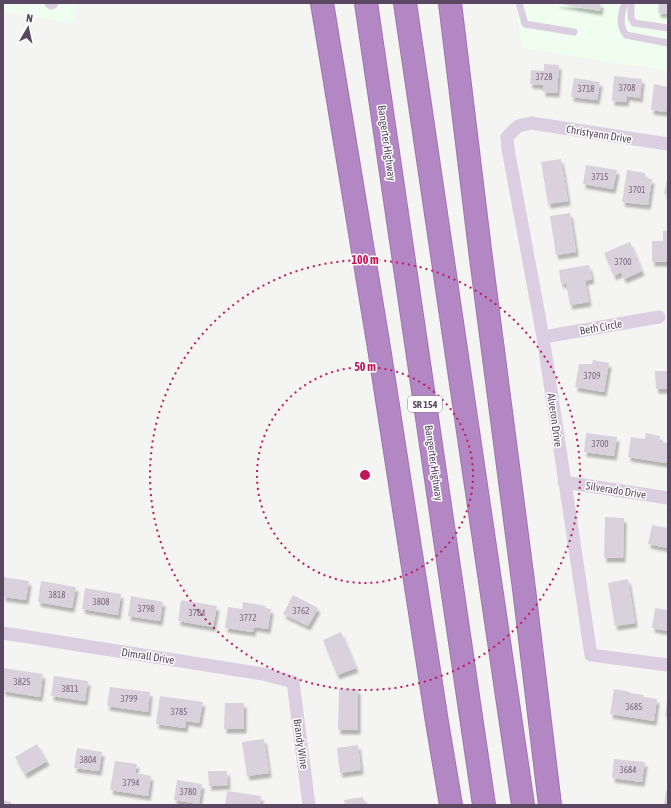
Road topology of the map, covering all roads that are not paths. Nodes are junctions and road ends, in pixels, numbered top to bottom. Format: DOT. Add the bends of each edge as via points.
graph roads {
  1 [pos="322,3"];
  2 [pos="366,3"];
  3 [pos="405,3"];
  4 [pos="519,3"];
  5 [pos="625,3"];
  6 [pos="631,3"];
  7 [pos="449,8"];
  8 [pos="668,28"];
  9 [pos="574,32"];
  10 [pos="668,43"];
  11 [pos="531,123"];
  12 [pos="668,144"];
  13 [pos="659,317"];
  14 [pos="543,336"];
  15 [pos="564,482"];
  16 [pos="668,498"];
  17 [pos="3,633"];
  18 [pos="668,665"];
  19 [pos="293,682"];
  20 [pos="309,805"];
  21 [pos="451,805"];
  22 [pos="484,805"];
  23 [pos="524,805"];
  24 [pos="550,805"];
  1 -- 21 [label="highway"];
  2 -- 22 [label="highway, Bangerter Highway / SR 154"];
  3 -- 23 [label="highway"];
  4 -- 9 [label="lane" via="525,24"];
  5 -- 10 [label="lane" via="622,10 622,31 626,35"];
  6 -- 8 [label="lane" via="631,18 634,23"];
  7 -- 24 [label="highway"];
  11 -- 12 [label="street, Christyann Drive"];
  11 -- 14 [label="street, Alveron Drive" via="518,126 508,137 508,149"];
  13 -- 14 [label="street, Beth Circle"];
  14 -- 15 [label="street, Alveron Drive"];
  15 -- 16 [label="street, Silverado Drive"];
  15 -- 18 [label="street, Alveron Drive" via="591,655"];
  17 -- 19 [label="street, Dimrall Drive" via="263,674"];
  19 -- 20 [label="street, Brandy Wine"];
}
